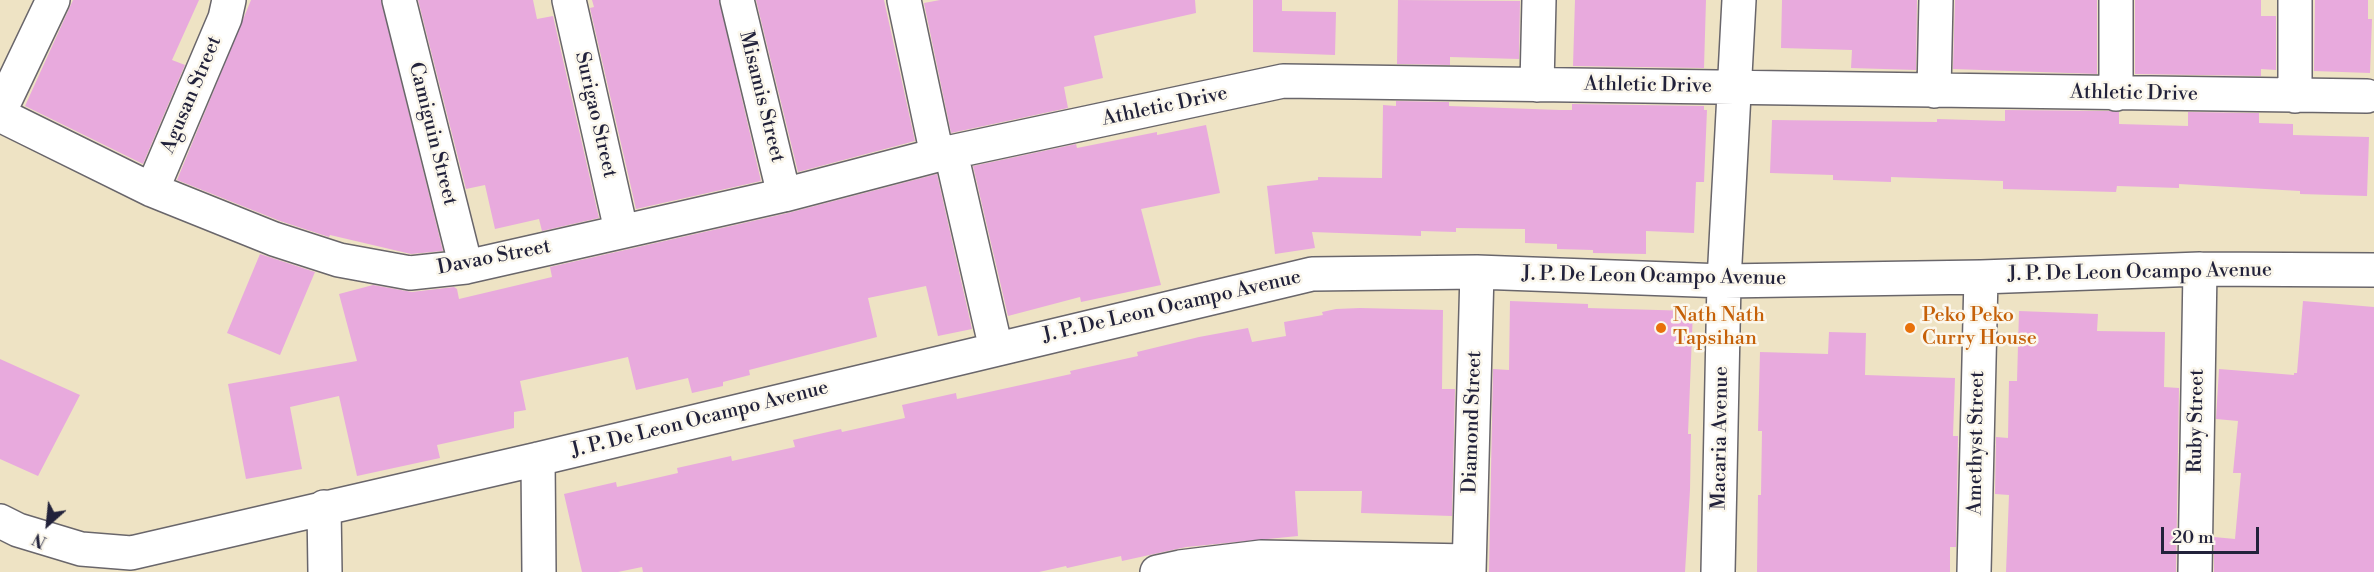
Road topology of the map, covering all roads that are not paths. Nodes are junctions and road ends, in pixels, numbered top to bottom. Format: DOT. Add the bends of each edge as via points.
graph roads {
  1 [pos="53,0"];
  2 [pos="229,0"];
  3 [pos="399,0"];
  4 [pos="569,0"];
  5 [pos="737,0"];
  6 [pos="904,0"];
  7 [pos="1539,0"];
  8 [pos="1739,0"];
  9 [pos="1936,0"];
  10 [pos="2116,0"];
  11 [pos="2295,0"];
  12 [pos="1537,85"];
  13 [pos="1735,87"];
  14 [pos="1934,91"];
  15 [pos="2116,94"];
  16 [pos="2295,96"];
  17 [pos="2367,96"];
  18 [pos="0,113"];
  19 [pos="944,154"];
  20 [pos="152,190"];
  21 [pos="784,195"];
  22 [pos="621,230"];
  23 [pos="466,267"];
  24 [pos="2200,269"];
  25 [pos="2374,270"];
  26 [pos="1477,273"];
  27 [pos="1981,277"];
  28 [pos="1724,281"];
  29 [pos="996,349"];
  30 [pos="538,459"];
  31 [pos="324,507"];
  32 [pos="0,521"];
  33 [pos="131,563"];
  34 [pos="1469,566"];
  35 [pos="325,572"];
  36 [pos="539,572"];
  37 [pos="1157,572"];
  38 [pos="1718,572"];
  39 [pos="1974,572"];
  40 [pos="2195,572"];
  1 -- 18 [label="street"];
  2 -- 20 [label="street, Agusan Street" via="225,18"];
  3 -- 23 [label="street, Camiguin Street"];
  4 -- 22 [label="street, Surigao Street"];
  5 -- 21 [label="street, Misamis Street"];
  6 -- 19 [label="street"];
  7 -- 12 [label="street"];
  8 -- 13 [label="street, Macaria Avenue"];
  9 -- 14 [label="street"];
  10 -- 15 [label="street"];
  11 -- 16 [label="street"];
  12 -- 13 [label="street, Athletic Drive"];
  12 -- 19 [label="street, Athletic Drive" via="1283,81"];
  13 -- 14 [label="street, Athletic Drive"];
  13 -- 28 [label="street, Macaria Avenue"];
  14 -- 15 [label="street, Athletic Drive"];
  15 -- 16 [label="street, Athletic Drive"];
  16 -- 17 [label="street, Athletic Drive"];
  18 -- 20 [label="street, Davao Street"];
  19 -- 21 [label="street, Davao Street"];
  19 -- 29 [label="street"];
  20 -- 23 [label="street, Davao Street" via="274,239 339,260 410,273"];
  21 -- 22 [label="street, Davao Street"];
  22 -- 23 [label="street, Davao Street"];
  24 -- 25 [label="street, J. P. De Leon Ocampo Avenue"];
  24 -- 27 [label="street, J. P. De Leon Ocampo Avenue"];
  24 -- 40 [label="street, Ruby Street"];
  26 -- 28 [label="street, J. P. De Leon Ocampo Avenue"];
  26 -- 29 [label="street, J. P. De Leon Ocampo Avenue" via="1312,274"];
  26 -- 34 [label="street, Diamond Street"];
  27 -- 28 [label="street, J. P. De Leon Ocampo Avenue"];
  27 -- 39 [label="street, Amethyst Street"];
  28 -- 38 [label="street, Macaria Avenue"];
  29 -- 30 [label="street, J. P. De Leon Ocampo Avenue"];
  30 -- 31 [label="street, J. P. De Leon Ocampo Avenue"];
  30 -- 36 [label="street"];
  31 -- 33 [label="street, J. P. De Leon Ocampo Avenue"];
  31 -- 35 [label="street"];
  32 -- 33 [label="street, J. P. De Leon Ocampo Avenue" via="18,530"];
  34 -- 37 [label="street" via="1261,557"];
}
